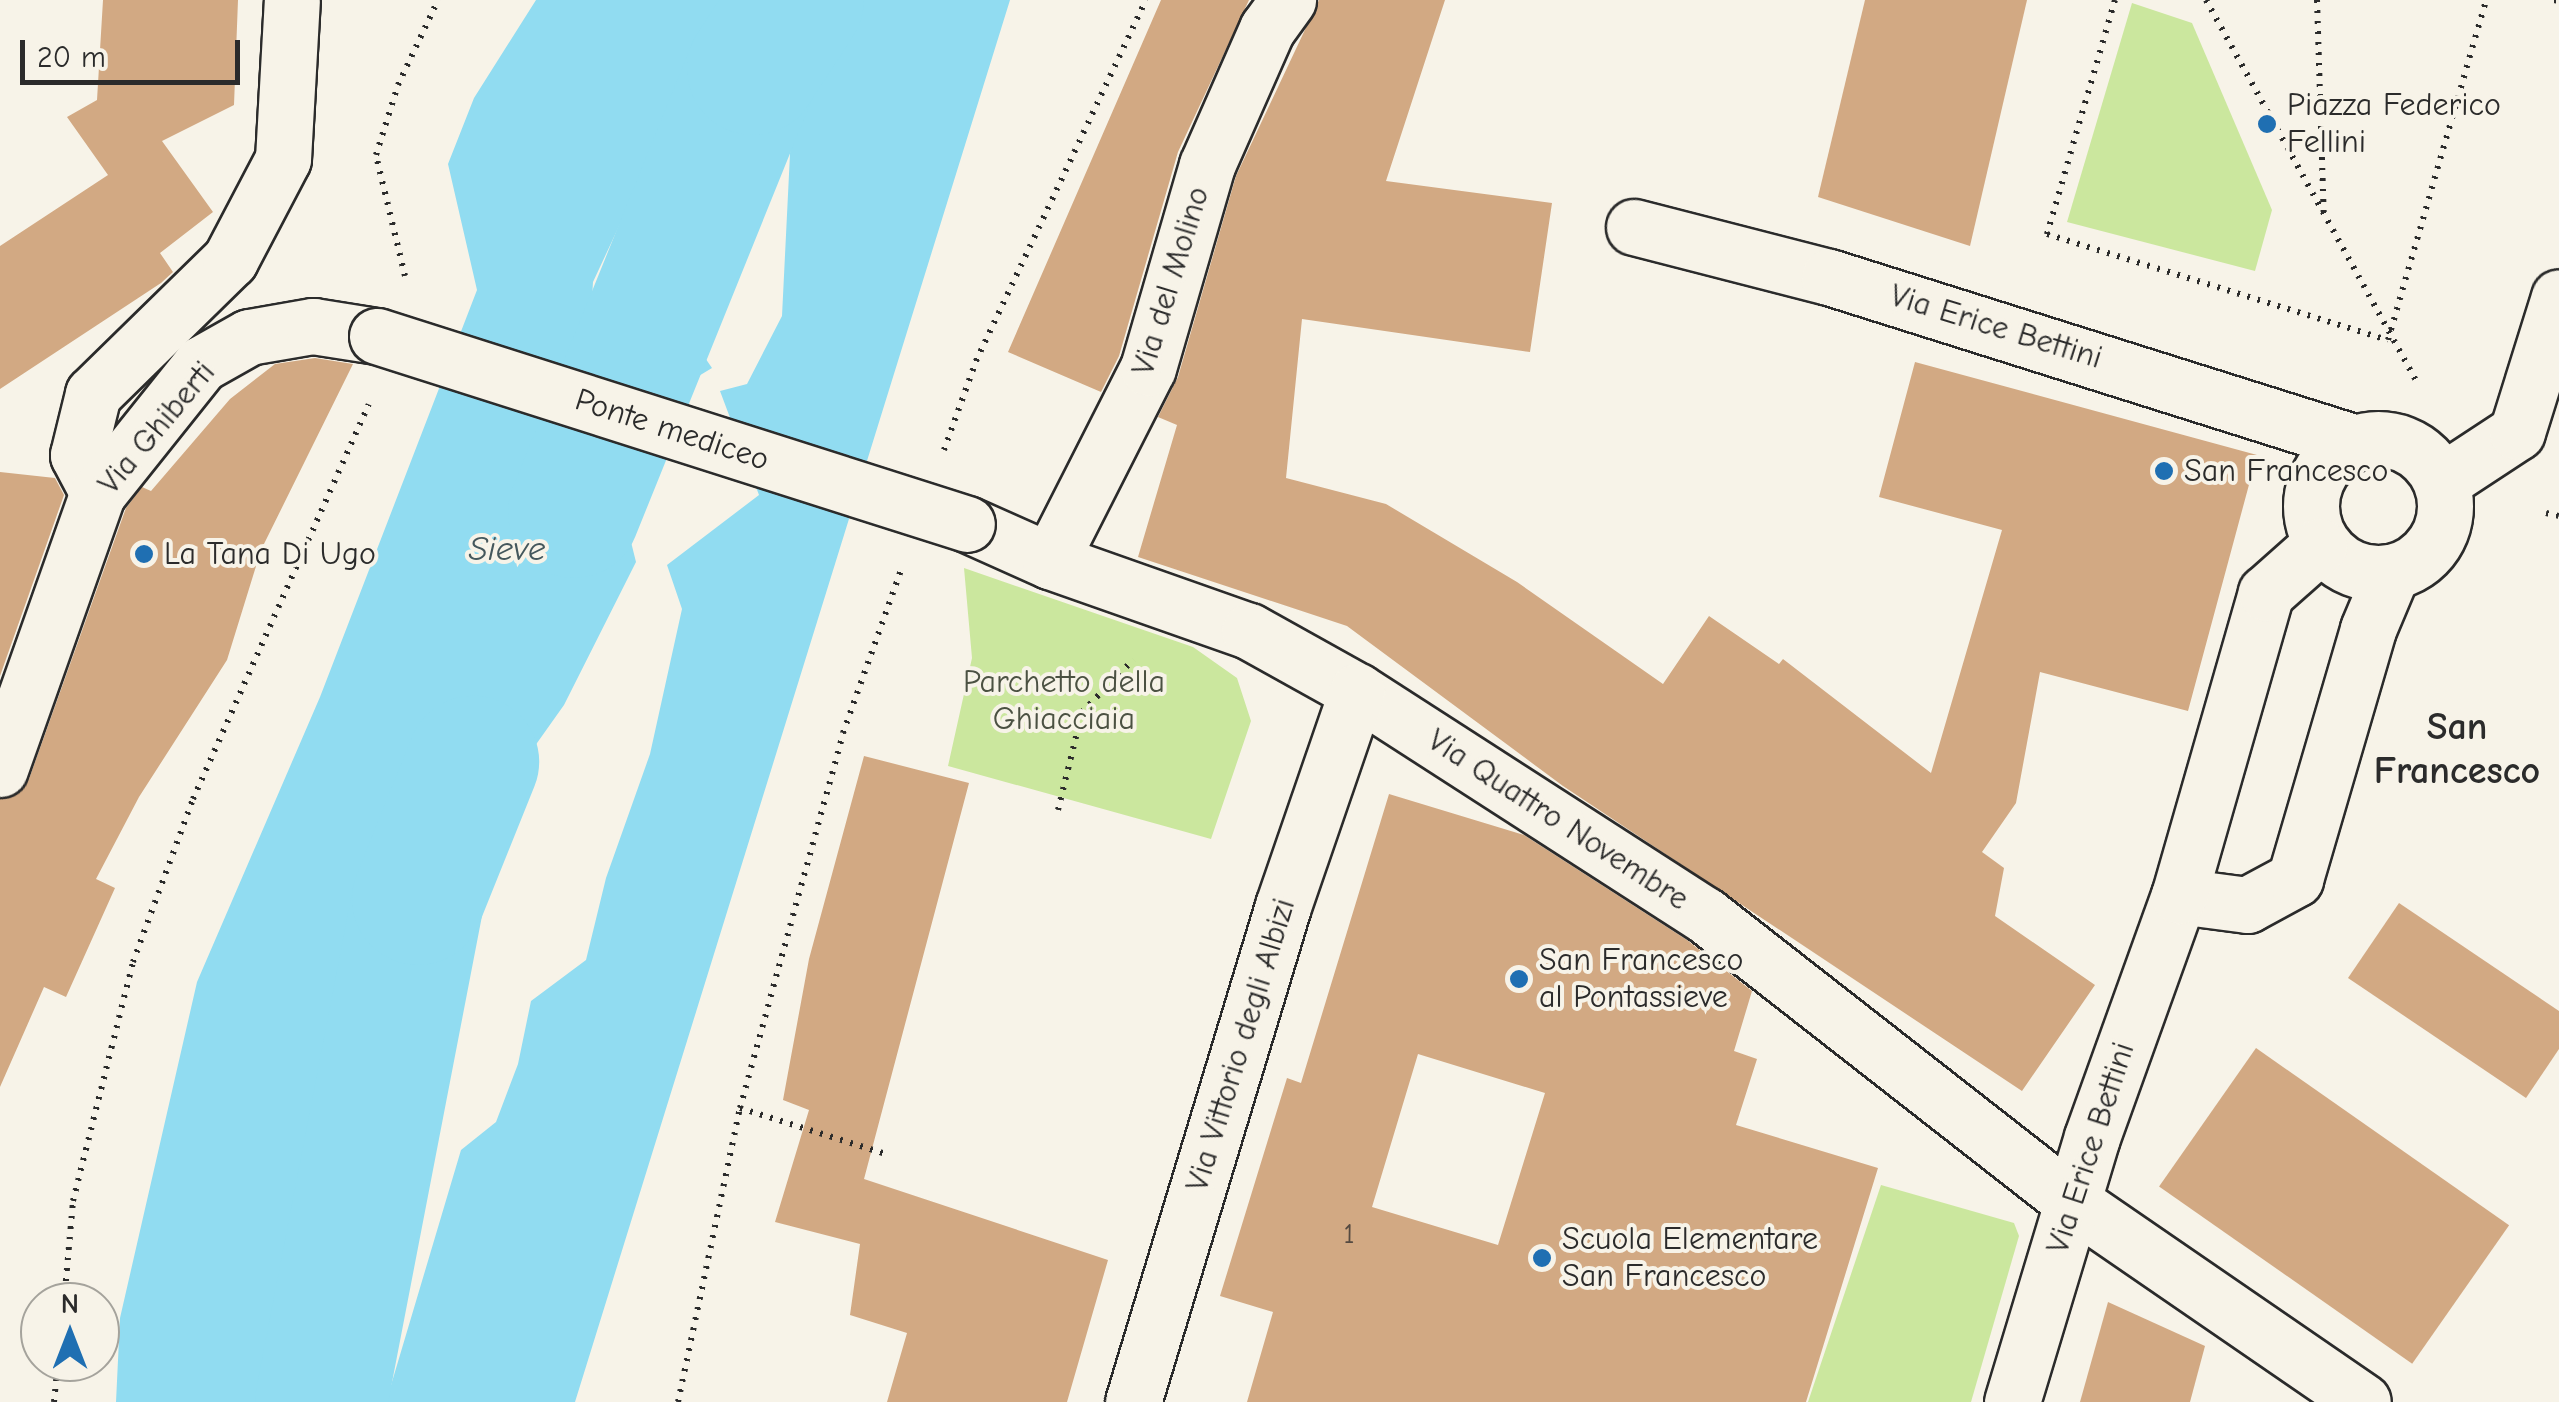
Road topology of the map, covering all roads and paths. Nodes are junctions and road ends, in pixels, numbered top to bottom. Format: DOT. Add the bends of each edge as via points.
graph roads {
  1 [pos="292,0"];
  2 [pos="438,0"];
  3 [pos="1146,0"];
  4 [pos="1288,0"];
  5 [pos="2115,0"];
  6 [pos="2206,0"];
  7 [pos="2317,0"];
  8 [pos="2486,0"];
  9 [pos="2324,220"];
  10 [pos="1634,227"];
  11 [pos="2559,298"];
  12 [pos="386,338"];
  13 [pos="2388,340"];
  14 [pos="2417,383"];
  15 [pos="2353,442"];
  16 [pos="943,454"];
  17 [pos="2444,480"];
  18 [pos="98,494"];
  19 [pos="2546,513"];
  20 [pos="2559,516"];
  21 [pos="2320,546"];
  22 [pos="1050,561"];
  23 [pos="903,566"];
  24 [pos="2392,572"];
  25 [pos="1146,647"];
  26 [pos="1357,691"];
  27 [pos="0,770"];
  28 [pos="1058,810"];
  29 [pos="2179,896"];
  30 [pos="740,1108"];
  31 [pos="884,1153"];
  32 [pos="2071,1201"];
  33 [pos="66,1282"];
  34 [pos="678,1402"];
  35 [pos="1133,1402"];
  36 [pos="2012,1402"];
  37 [pos="2362,1402"];
  1 -- 18 [label="street" via="283,159 230,260 93,394 78,455"];
  2 -- 12 [label="path" via="398,86 376,156"];
  3 -- 16 [label="path" via="976,361"];
  4 -- 22 [label="street, Via del Molino" via="1267,29 1208,165 1148,368"];
  5 -- 13 [label="path" via="2047,234"];
  6 -- 9 [label="path"];
  7 -- 9 [label="path"];
  8 -- 13 [label="path"];
  9 -- 13 [label="path"];
  10 -- 15 [label="street, Via Erice Bettini" via="1977,321"];
  11 -- 17 [label="street" via="2517,432"];
  12 -- 18 [label="street, Via Ghiberti" via="313,326 249,337 202,364"];
  12 -- 22 [label="street, Ponte mediceo, bridge" via="967,524"];
  12 -- 33 [label="path" via="133,962 73,1201"];
  13 -- 14 [label="path"];
  15 -- 17 [label="street, Via Erice Bettini" via="2408,446 2428,456"];
  15 -- 21 [label="street" via="2318,472 2310,523"];
  17 -- 24 [label="street" via="2446,514 2435,542 2416,564"];
  18 -- 27 [label="street, Via Ghiberti"];
  19 -- 20 [label="path"];
  21 -- 24 [label="street" via="2340,562"];
  21 -- 29 [label="street, Via Erice Bettini" via="2266,593"];
  22 -- 26 [label="street, Via Quattro Novembre" via="1249,631"];
  23 -- 30 [label="path" via="843,733"];
  24 -- 29 [label="street" via="2368,628 2296,879 2247,905"];
  25 -- 28 [label="path" via="1082,712"];
  26 -- 32 [label="street, Via Quattro Novembre" via="1705,915"];
  26 -- 35 [label="street, Via Vittorio degli Albizi"];
  29 -- 32 [label="street, Via Erice Bettini"];
  30 -- 31 [label="path"];
  30 -- 34 [label="path"];
  32 -- 36 [label="street, Via Erice Bettini"];
  32 -- 37 [label="street, Via Quattro Novembre"];
}
